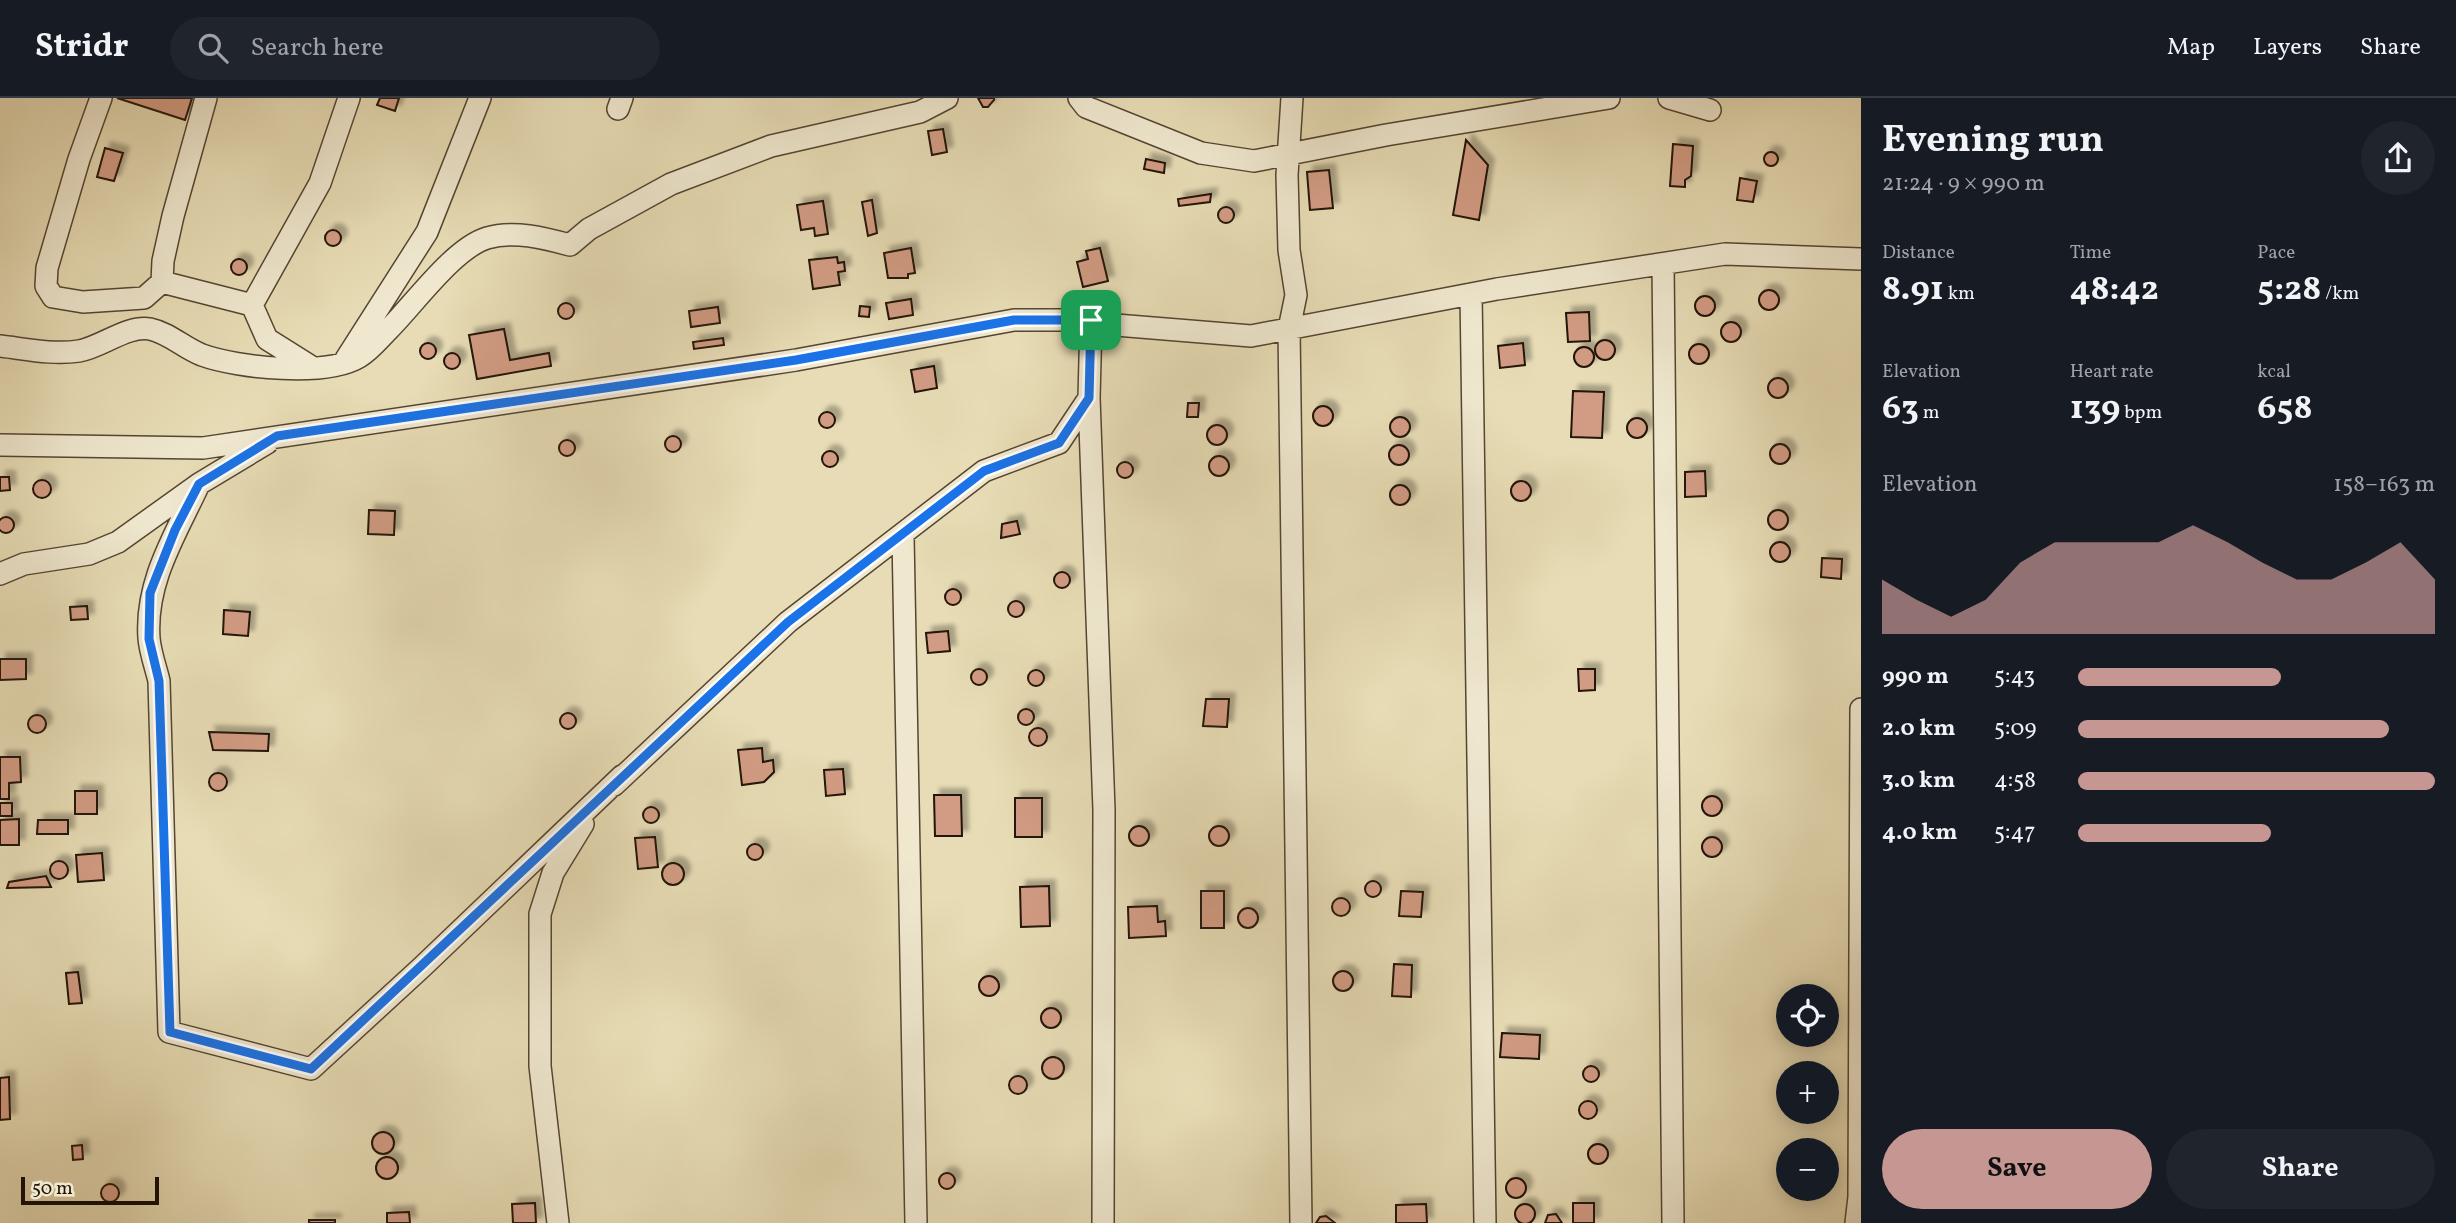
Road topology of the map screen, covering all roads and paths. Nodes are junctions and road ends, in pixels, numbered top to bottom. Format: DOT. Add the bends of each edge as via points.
graph roads {
  1 [pos="102,98"];
  2 [pos="206,98"];
  3 [pos="349,98"];
  4 [pos="480,98"];
  5 [pos="947,98"];
  6 [pos="1079,98"];
  7 [pos="1292,98"];
  8 [pos="1609,98"];
  9 [pos="1669,98"];
  10 [pos="920,105"];
  11 [pos="1710,110"];
  12 [pos="1288,157"];
  13 [pos="1861,259"];
  14 [pos="1663,264"];
  15 [pos="162,282"];
  16 [pos="1471,294"];
  17 [pos="252,305"];
  18 [pos="1091,320"];
  19 [pos="1289,329"];
  20 [pos="0,346"];
  21 [pos="343,363"];
  22 [pos="315,369"];
  23 [pos="1089,398"];
  24 [pos="277,436"];
  25 [pos="0,444"];
  26 [pos="199,484"];
  27 [pos="903,536"];
  28 [pos="0,573"];
  29 [pos="1861,709"];
  30 [pos="622,776"];
  31 [pos="558,1223"];
  32 [pos="916,1223"];
  33 [pos="1103,1223"];
  34 [pos="1301,1223"];
  35 [pos="1485,1223"];
  36 [pos="1673,1223"];
  37 [pos="1856,1223"];
  1 -- 15 [label="street" via="79,159 47,268 46,286 53,297 83,302 144,298"];
  2 -- 15 [label="street" via="173,216"];
  3 -- 17 [label="street" via="320,183"];
  4 -- 21 [label="street" via="427,232"];
  5 -- 10 [label="street"];
  6 -- 12 [label="street" via="1086,107 1201,153 1254,162"];
  7 -- 12 [label="street"];
  8 -- 12 [label="street" via="1386,135"];
  9 -- 11 [label="street"];
  10 -- 21 [label="street" via="771,146 671,184 589,229 570,245 534,235 486,238 458,257 374,344"];
  12 -- 19 [label="street" via="1289,250 1296,295"];
  13 -- 14 [label="street" via="1725,254"];
  14 -- 16 [label="street"];
  14 -- 36 [label="street"];
  15 -- 17 [label="street"];
  16 -- 19 [label="street"];
  16 -- 35 [label="street"];
  17 -- 22 [label="street" via="267,339"];
  18 -- 19 [label="street" via="1251,336"];
  18 -- 23 [label="street"];
  18 -- 24 [label="street" via="1014,320 796,360"];
  19 -- 34 [label="street"];
  20 -- 22 [label="street" via="81,351 148,329 202,355"];
  21 -- 22 [label="street"];
  23 -- 27 [label="street" via="1059,443 984,471"];
  23 -- 33 [label="street" via="1104,810"];
  24 -- 25 [label="street" via="203,448"];
  24 -- 26 [label="street"];
  26 -- 28 [label="street" via="118,542 89,554 24,564"];
  26 -- 30 [label="street" via="150,593 149,639 159,681 170,1032 311,1069"];
  27 -- 30 [label="street" via="788,622"];
  27 -- 32 [label="street"];
  29 -- 37 [label="street"];
  30 -- 31 [label="street" via="584,822 553,873 540,914 540,1066"];
}
